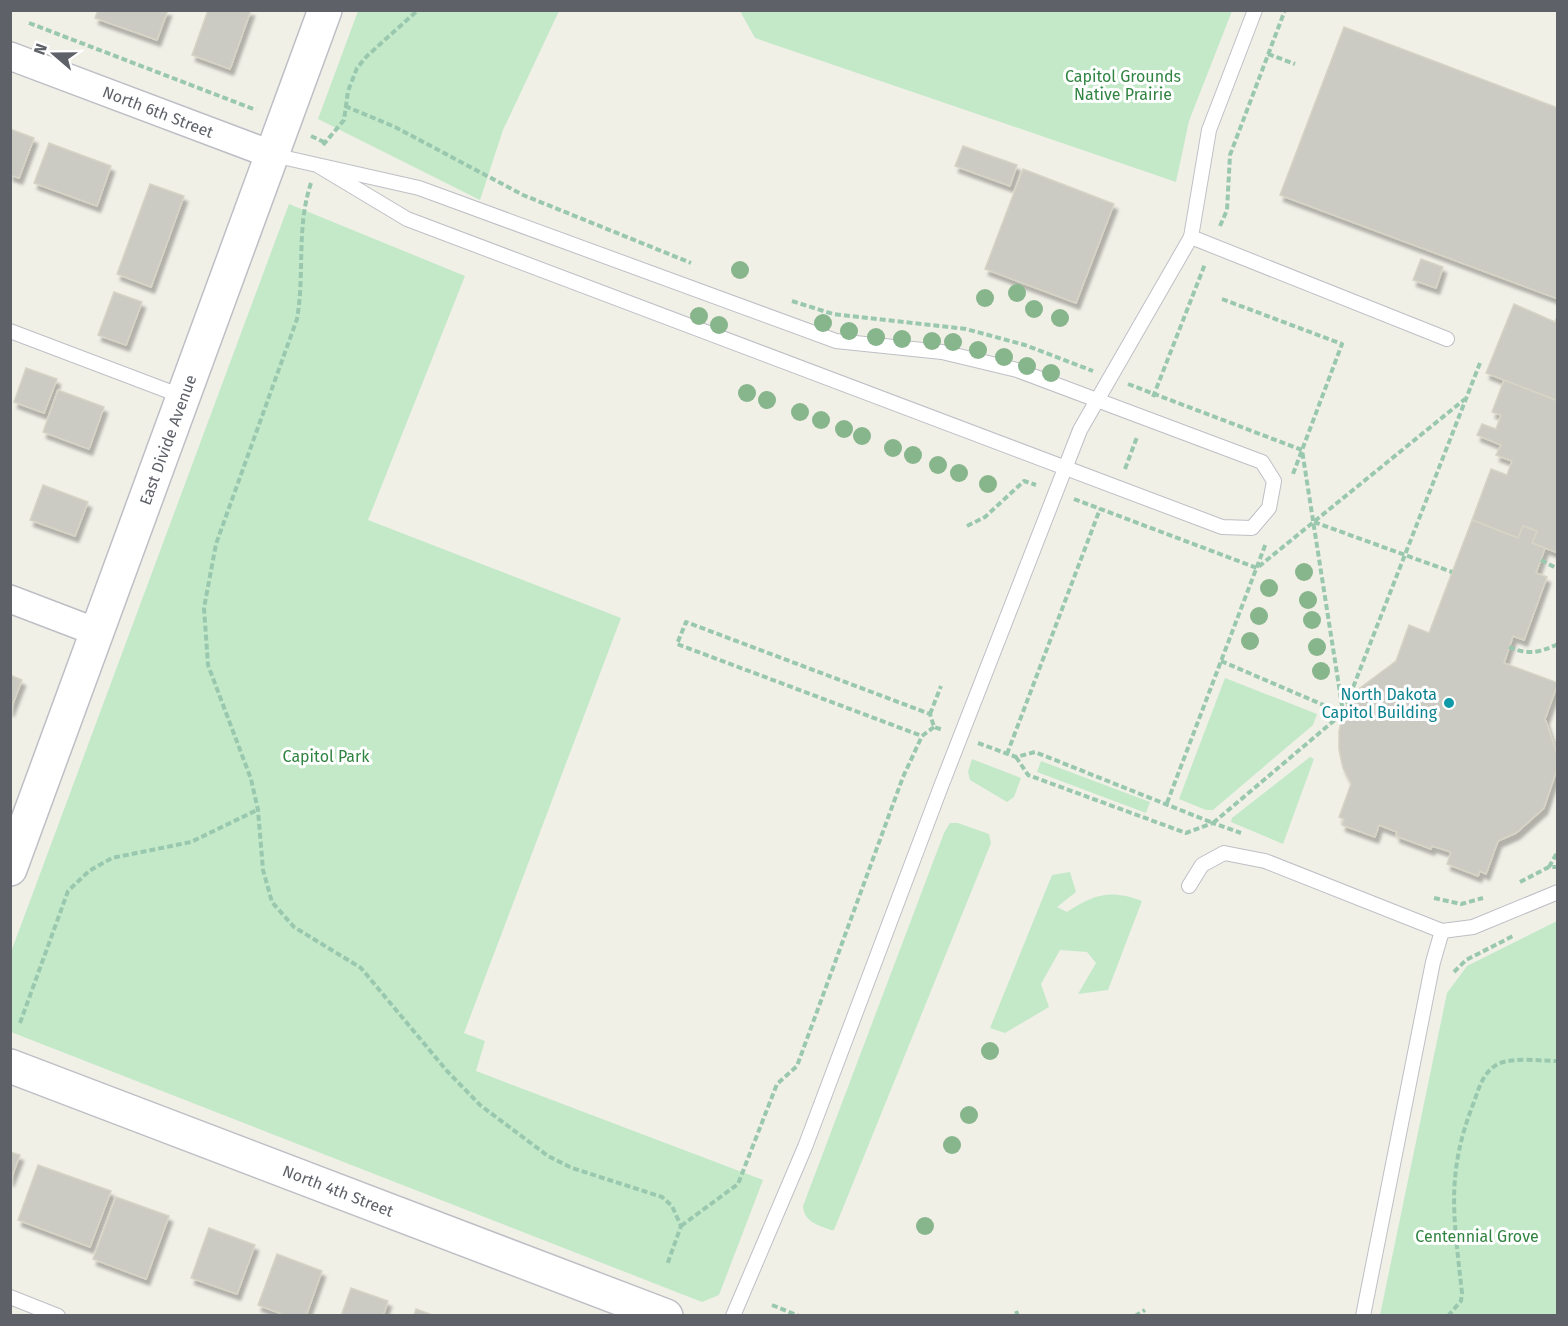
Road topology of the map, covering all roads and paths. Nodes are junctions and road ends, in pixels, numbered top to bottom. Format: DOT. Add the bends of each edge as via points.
graph roads {
  1 [pos="325,10"];
  2 [pos="418,10"];
  3 [pos="981,10"];
  4 [pos="1004,10"];
  5 [pos="1255,10"];
  6 [pos="1285,10"];
  7 [pos="29,23"];
  8 [pos="1268,54"];
  9 [pos="10,56"];
  10 [pos="1295,64"];
  11 [pos="345,106"];
  12 [pos="284,123"];
  13 [pos="273,155"];
  14 [pos="317,165"];
  15 [pos="305,201"];
  16 [pos="1191,237"];
  17 [pos="1213,245"];
  18 [pos="700,267"];
  19 [pos="786,300"];
  20 [pos="10,331"];
  21 [pos="1447,339"];
  22 [pos="1480,363"];
  23 [pos="1111,378"];
  24 [pos="1154,394"];
  25 [pos="184,397"];
  26 [pos="1467,397"];
  27 [pos="1097,400"];
  28 [pos="1145,418"];
  29 [pos="1065,468"];
  30 [pos="1118,488"];
  31 [pos="1055,492"];
  32 [pos="1100,509"];
  33 [pos="1108,512"];
  34 [pos="1313,522"];
  35 [pos="967,526"];
  36 [pos="1405,555"];
  37 [pos="1541,560"];
  38 [pos="1557,569"];
  39 [pos="1452,572"];
  40 [pos="10,599"];
  41 [pos="99,633"];
  42 [pos="1557,644"];
  43 [pos="1509,647"];
  44 [pos="1221,661"];
  45 [pos="941,686"];
  46 [pos="1343,713"];
  47 [pos="930,714"];
  48 [pos="934,727"];
  49 [pos="922,736"];
  50 [pos="961,737"];
  51 [pos="1007,754"];
  52 [pos="1016,757"];
  53 [pos="258,810"];
  54 [pos="1213,823"];
  55 [pos="1246,835"];
  56 [pos="16,836"];
  57 [pos="1557,851"];
  58 [pos="1549,867"];
  59 [pos="1557,867"];
  60 [pos="10,869"];
  61 [pos="1516,884"];
  62 [pos="1189,886"];
  63 [pos="1557,892"];
  64 [pos="1490,897"];
  65 [pos="1434,898"];
  66 [pos="1442,931"];
  67 [pos="1516,934"];
  68 [pos="1450,976"];
  69 [pos="20,1023"];
  70 [pos="1557,1061"];
  71 [pos="10,1066"];
  72 [pos="681,1226"];
  73 [pos="667,1265"];
  74 [pos="10,1298"];
  75 [pos="772,1305"];
  76 [pos="1145,1310"];
  77 [pos="58,1316"];
  78 [pos="666,1316"];
  79 [pos="733,1316"];
  80 [pos="799,1316"];
  81 [pos="1135,1316"];
  82 [pos="1363,1316"];
  83 [pos="1448,1316"];
  1 -- 12 [label="street, East Divide Avenue"];
  2 -- 11 [label="path" via="357,68"];
  3 -- 4 [label="path"];
  5 -- 16 [label="lane" via="1209,130"];
  6 -- 8 [label="path"];
  7 -- 12 [label="path"];
  8 -- 10 [label="path"];
  8 -- 17 [label="path" via="1230,155 1227,210"];
  9 -- 13 [label="street, North 6th Street"];
  11 -- 12 [label="path" via="344,120 324,142"];
  11 -- 18 [label="path" via="395,127 523,195"];
  12 -- 13 [label="street, East Divide Avenue"];
  13 -- 14 [label="lane"];
  13 -- 25 [label="street, East Divide Avenue"];
  14 -- 27 [label="lane" via="419,188 836,341 942,352 1017,370"];
  14 -- 29 [label="lane" via="407,219"];
  15 -- 53 [label="path" via="297,319 216,543 204,608 208,665 251,779"];
  16 -- 17 [label="lane"];
  16 -- 23 [label="lane"];
  17 -- 21 [label="lane"];
  17 -- 24 [label="path"];
  19 -- 23 [label="path" via="833,314 966,329 1025,345"];
  20 -- 25 [label="lane"];
  22 -- 26 [label="path"];
  23 -- 24 [label="path"];
  23 -- 27 [label="lane"];
  24 -- 28 [label="path"];
  24 -- 34 [label="path" via="1302,450"];
  25 -- 41 [label="street, East Divide Avenue"];
  26 -- 34 [label="path"];
  26 -- 36 [label="path"];
  27 -- 28 [label="lane"];
  27 -- 29 [label="lane"];
  28 -- 30 [label="path"];
  28 -- 30 [label="lane" via="1262,462 1274,481 1269,508 1252,528 1222,527"];
  29 -- 30 [label="lane"];
  29 -- 31 [label="lane"];
  30 -- 33 [label="path"];
  31 -- 32 [label="path"];
  31 -- 35 [label="path" via="1024,481 985,518"];
  31 -- 50 [label="lane"];
  32 -- 33 [label="path"];
  32 -- 51 [label="path"];
  33 -- 34 [label="path" via="1257,568"];
  34 -- 36 [label="path"];
  34 -- 46 [label="path"];
  36 -- 39 [label="path"];
  36 -- 46 [label="path"];
  37 -- 38 [label="path"];
  40 -- 41 [label="street"];
  41 -- 56 [label="street, East Divide Avenue"];
  42 -- 43 [label="path" via="1541,652 1524,653"];
  44 -- 46 [label="path"];
  45 -- 47 [label="path"];
  46 -- 54 [label="path"];
  47 -- 48 [label="path"];
  47 -- 49 [label="path" via="686,622 677,644"];
  48 -- 49 [label="path"];
  48 -- 50 [label="path"];
  49 -- 72 [label="path" via="903,777 797,1066 777,1084 738,1184"];
  50 -- 51 [label="path"];
  50 -- 79 [label="lane" via="805,1147"];
  51 -- 52 [label="path"];
  52 -- 54 [label="path" via="1035,752"];
  52 -- 54 [label="path" via="1028,775 1186,833"];
  53 -- 69 [label="path" via="191,842 112,858 89,871 68,891"];
  53 -- 72 [label="path" via="263,870 272,902 294,927 361,968 447,1071 480,1105 517,1134 572,1168 662,1197 672,1206"];
  54 -- 55 [label="path"];
  56 -- 60 [label="street, East Divide Avenue"];
  57 -- 58 [label="path"];
  58 -- 59 [label="path"];
  58 -- 61 [label="path"];
  62 -- 66 [label="lane" via="1202,866 1224,853 1265,861"];
  63 -- 66 [label="lane" via="1473,927"];
  64 -- 65 [label="path" via="1461,903"];
  66 -- 82 [label="lane"];
  67 -- 68 [label="path" via="1466,960"];
  70 -- 83 [label="path" via="1502,1062 1482,1080 1465,1124 1455,1166 1453,1225 1462,1293 1461,1301"];
  71 -- 78 [label="street, North 4th Street"];
  72 -- 73 [label="path"];
  74 -- 77 [label="lane"];
  75 -- 80 [label="path"];
  76 -- 81 [label="path"];
}
